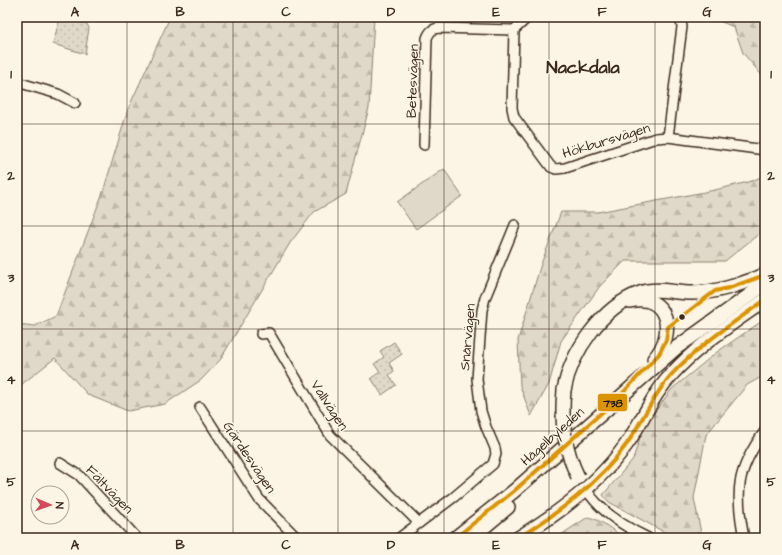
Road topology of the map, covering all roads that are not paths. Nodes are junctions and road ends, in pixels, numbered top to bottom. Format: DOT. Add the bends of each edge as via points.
graph roads {
  1 [pos="528,17"];
  2 [pos="677,17"];
  3 [pos="514,30"];
  4 [pos="17,82"];
  5 [pos="75,103"];
  6 [pos="668,137"];
  7 [pos="424,145"];
  8 [pos="765,150"];
  9 [pos="515,226"];
  10 [pos="765,275"];
  11 [pos="765,284"];
  12 [pos="765,294"];
  13 [pos="765,300"];
  14 [pos="623,303"];
  15 [pos="261,334"];
  16 [pos="619,397"];
  17 [pos="200,407"];
  18 [pos="765,431"];
  19 [pos="60,463"];
  20 [pos="586,489"];
  21 [pos="419,523"];
  22 [pos="137,538"];
  23 [pos="297,538"];
  24 [pos="400,538"];
  25 [pos="455,538"];
  26 [pos="471,538"];
  27 [pos="518,538"];
  28 [pos="648,538"];
  29 [pos="744,538"];
  1 -- 3 [label="street"];
  2 -- 6 [label="street" via="682,27"];
  3 -- 6 [label="street, Hökbursvägen" via="514,116 551,167 565,168 649,140"];
  3 -- 7 [label="street, Betesvägen" via="432,29 427,38"];
  4 -- 5 [label="street" via="58,94"];
  6 -- 8 [label="street, Hökbursvägen"];
  9 -- 21 [label="street, Snårvägen" via="482,310 477,379 479,400 496,454 493,464"];
  10 -- 14 [label="main road" via="729,288 702,293 640,293"];
  11 -- 16 [label="main road, Hågelbyleden" via="676,348"];
  12 -- 26 [label="main road, Hågelbyleden" via="672,361"];
  13 -- 20 [label="main road" via="713,337 672,373 648,406 626,446"];
  14 -- 16 [label="main road" via="639,300 652,303 664,314 668,331 659,354"];
  14 -- 20 [label="main road, bridge" via="609,312 582,343 569,370 564,390 564,442 578,477"];
  15 -- 21 [label="street, Vallvägen" via="269,333 330,435"];
  16 -- 25 [label="main road, Hågelbyleden" via="514,491"];
  17 -- 23 [label="street, Gärdesvägen" via="259,499"];
  18 -- 29 [label="street" via="747,460 739,482 738,498"];
  19 -- 22 [label="street, Fältvägen" via="79,475"];
  20 -- 27 [label="main road"];
  20 -- 28 [label="street" via="616,520"];
  21 -- 24 [label="street"];
}
